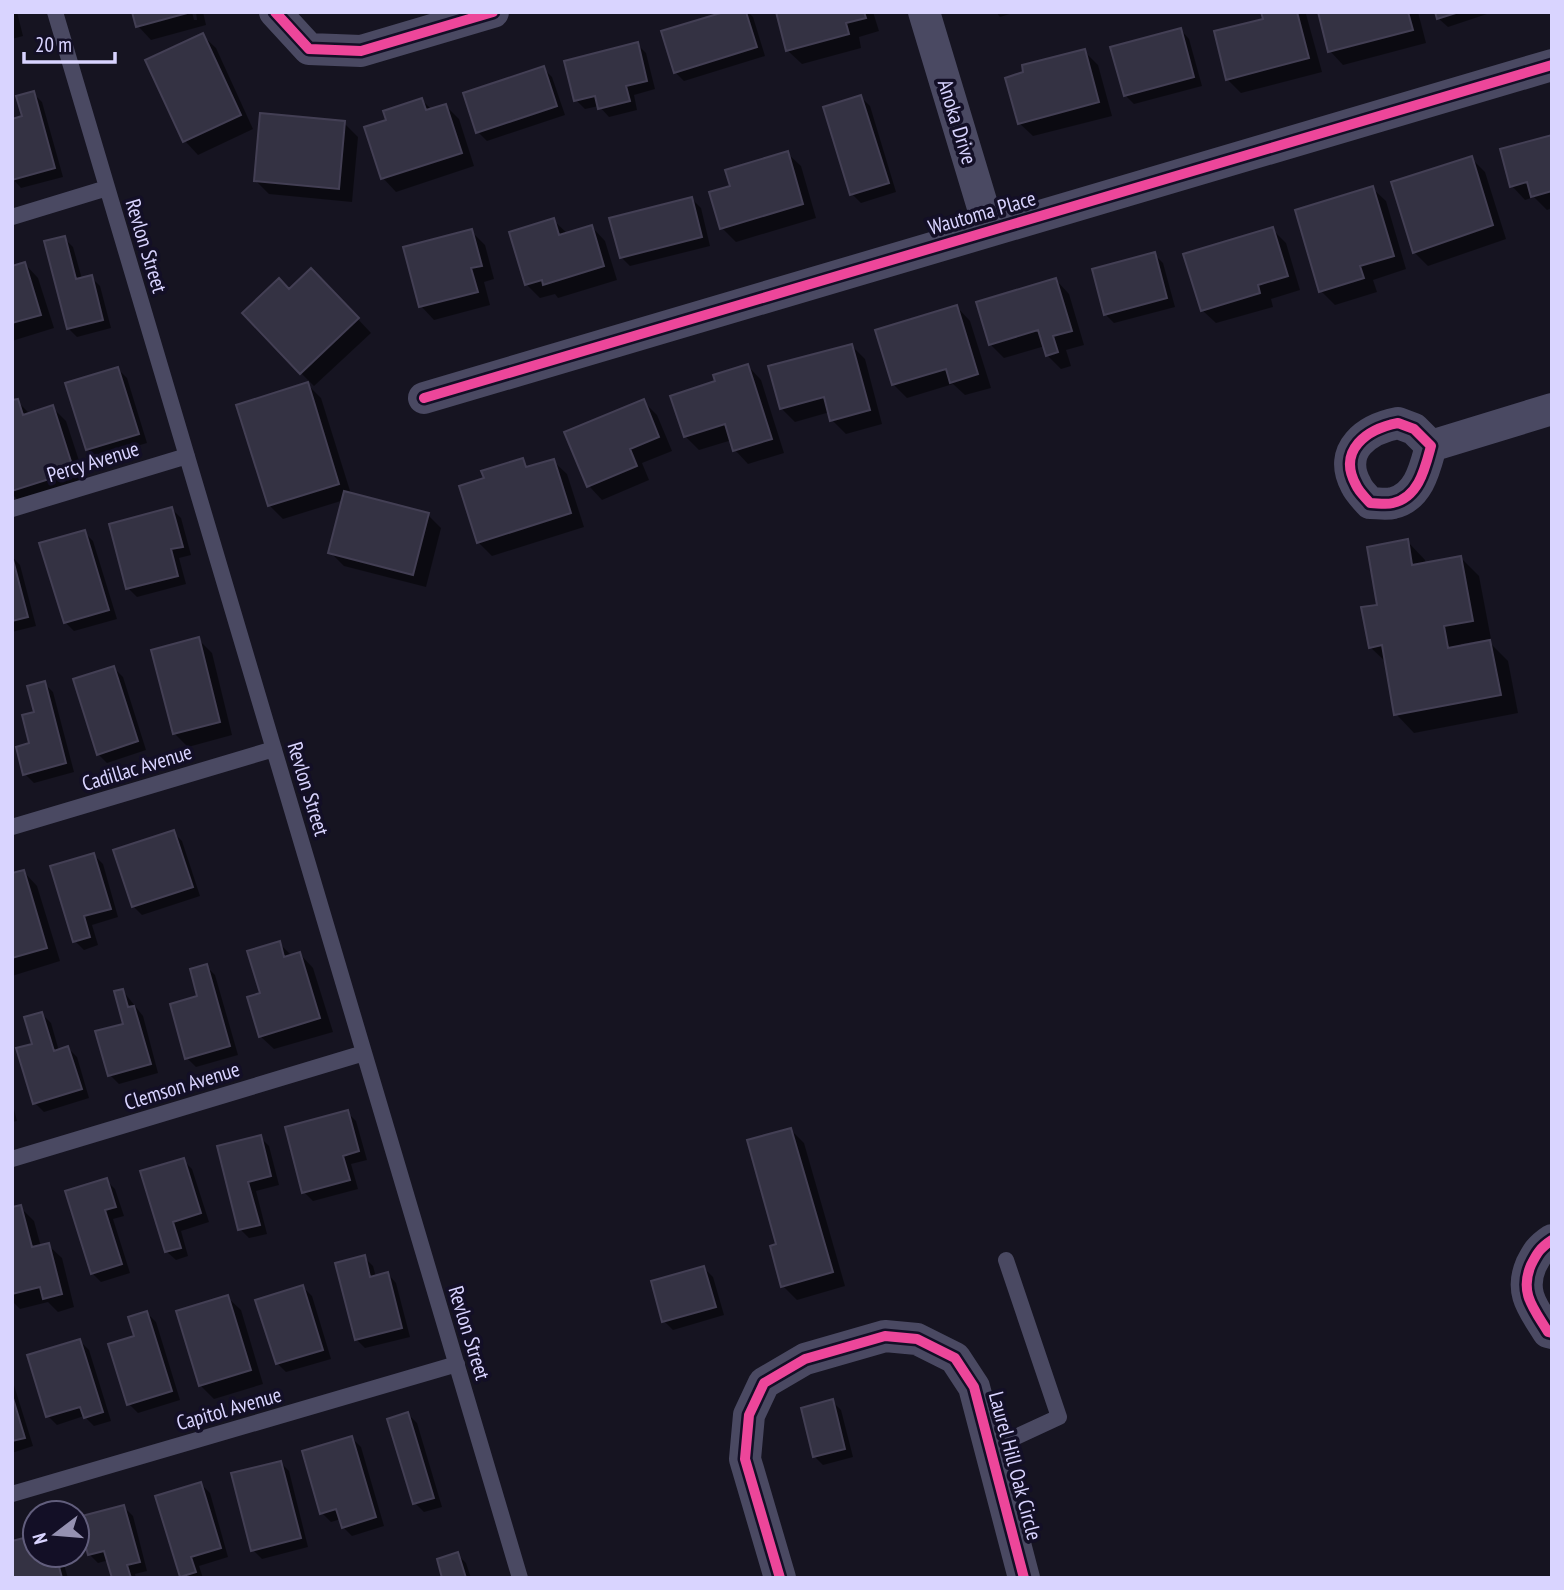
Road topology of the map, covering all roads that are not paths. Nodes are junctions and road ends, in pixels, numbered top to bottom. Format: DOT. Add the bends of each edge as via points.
graph roads {
  1 [pos="55,12"];
  2 [pos="275,12"];
  3 [pos="493,12"];
  4 [pos="924,12"];
  5 [pos="1552,65"];
  6 [pos="107,188"];
  7 [pos="12,217"];
  8 [pos="990,231"];
  9 [pos="424,398"];
  10 [pos="1552,409"];
  11 [pos="1431,446"];
  12 [pos="187,456"];
  13 [pos="12,509"];
  14 [pos="274,749"];
  15 [pos="12,827"];
  16 [pos="364,1053"];
  17 [pos="12,1159"];
  18 [pos="1552,1240"];
  19 [pos="1006,1260"];
  20 [pos="1552,1333"];
  21 [pos="457,1364"];
  22 [pos="990,1449"];
  23 [pos="12,1494"];
  24 [pos="520,1578"];
  25 [pos="780,1578"];
  26 [pos="1024,1578"];
  1 -- 6 [label="lane, Revlon Street"];
  2 -- 3 [label="street" via="309,48 361,51"];
  4 -- 8 [label="street, Anoka Drive"];
  5 -- 8 [label="street, Wautoma Place"];
  6 -- 7 [label="lane"];
  6 -- 12 [label="lane, Revlon Street"];
  8 -- 9 [label="street, Wautoma Place"];
  10 -- 11 [label="street"];
  12 -- 13 [label="lane, Percy Avenue"];
  12 -- 14 [label="lane, Revlon Street"];
  14 -- 15 [label="lane, Cadillac Avenue"];
  14 -- 16 [label="lane, Revlon Street"];
  16 -- 17 [label="lane, Clemson Avenue"];
  16 -- 21 [label="lane, Revlon Street"];
  18 -- 20 [label="street" via="1539,1249 1525,1279 1529,1302"];
  19 -- 22 [label="lane" via="1059,1417"];
  21 -- 23 [label="lane, Capitol Avenue"];
  21 -- 24 [label="lane, Revlon Street"];
  22 -- 25 [label="street, Laurel Hill Oak Circle" via="974,1387 955,1358 917,1339 885,1336 804,1359 764,1383 749,1415 745,1459"];
  22 -- 26 [label="street, Laurel Hill Oak Circle"];
}
